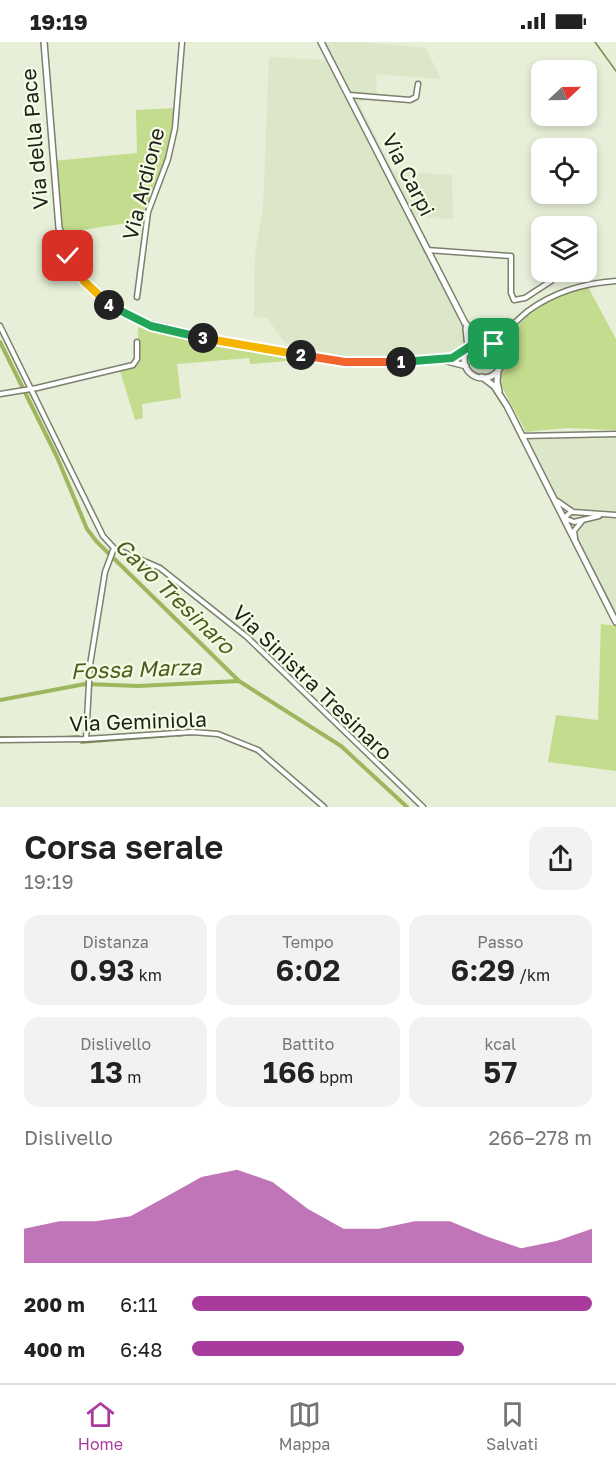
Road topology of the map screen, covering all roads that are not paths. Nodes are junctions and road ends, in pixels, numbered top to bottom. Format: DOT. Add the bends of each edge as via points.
graph roads {
  1 [pos="44,42"];
  2 [pos="182,42"];
  3 [pos="321,42"];
  4 [pos="418,84"];
  5 [pos="349,95"];
  6 [pos="427,250"];
  7 [pos="440,252"];
  8 [pos="435,264"];
  9 [pos="616,281"];
  10 [pos="549,282"];
  11 [pos="137,297"];
  12 [pos="465,323"];
  13 [pos="0,326"];
  14 [pos="507,330"];
  15 [pos="484,340"];
  16 [pos="137,342"];
  17 [pos="467,349"];
  18 [pos="501,354"];
  19 [pos="443,360"];
  20 [pos="466,366"];
  21 [pos="498,369"];
  22 [pos="482,377"];
  23 [pos="30,389"];
  24 [pos="0,394"];
  25 [pos="501,395"];
  26 [pos="616,434"];
  27 [pos="522,436"];
  28 [pos="554,498"];
  29 [pos="573,512"];
  30 [pos="603,515"];
  31 [pos="616,515"];
  32 [pos="564,518"];
  33 [pos="582,521"];
  34 [pos="577,544"];
  35 [pos="112,553"];
  36 [pos="616,622"];
  37 [pos="86,739"];
  38 [pos="0,740"];
  39 [pos="324,807"];
  40 [pos="423,807"];
  1 -- 19 [label="main road, Via della Pace" via="59,228 73,265 104,302 132,319 164,330 264,348 358,363"];
  2 -- 11 [label="street, Via Ardione" via="175,128 148,212"];
  3 -- 5 [label="main road, Via Carpi"];
  4 -- 5 [label="street" via="417,97 410,100"];
  5 -- 6 [label="main road, Via Carpi"];
  6 -- 7 [label="street"];
  6 -- 8 [label="main road, Via Carpi"];
  7 -- 8 [label="street"];
  7 -- 10 [label="street" via="511,256 510,293 514,300 525,298"];
  8 -- 12 [label="main road, Via Carpi"];
  9 -- 14 [label="street" via="559,293 531,309"];
  12 -- 15 [label="main road, Via Carpi"];
  12 -- 17 [label="main road, Via Carpi"];
  13 -- 23 [label="street"];
  14 -- 15 [label="street" via="499,337"];
  14 -- 18 [label="street"];
  15 -- 17 [label="main road"];
  15 -- 18 [label="main road, Via Carpi"];
  16 -- 23 [label="street" via="133,365"];
  17 -- 19 [label="main road, Via della Pace"];
  17 -- 20 [label="main road, Via Carpi"];
  18 -- 21 [label="main road"];
  19 -- 20 [label="main road, Via della Pace"];
  20 -- 22 [label="main road" via="472,374"];
  21 -- 22 [label="main road"];
  21 -- 25 [label="main road"];
  22 -- 25 [label="main road"];
  23 -- 24 [label="street"];
  23 -- 35 [label="street"];
  25 -- 27 [label="main road"];
  26 -- 27 [label="street"];
  27 -- 28 [label="main road"];
  28 -- 29 [label="street"];
  28 -- 32 [label="main road"];
  29 -- 30 [label="street"];
  29 -- 32 [label="street"];
  30 -- 31 [label="street"];
  30 -- 33 [label="street"];
  32 -- 33 [label="street"];
  32 -- 34 [label="main road"];
  33 -- 34 [label="street" via="574,533"];
  34 -- 36 [label="main road"];
  35 -- 37 [label="street" via="88,683"];
  35 -- 40 [label="street, Via Sinistra Tresinaro" via="160,568 247,637"];
  37 -- 38 [label="street, Via Geminiola"];
  37 -- 39 [label="street, Via Geminiola" via="192,732 224,735 265,754"];
}
